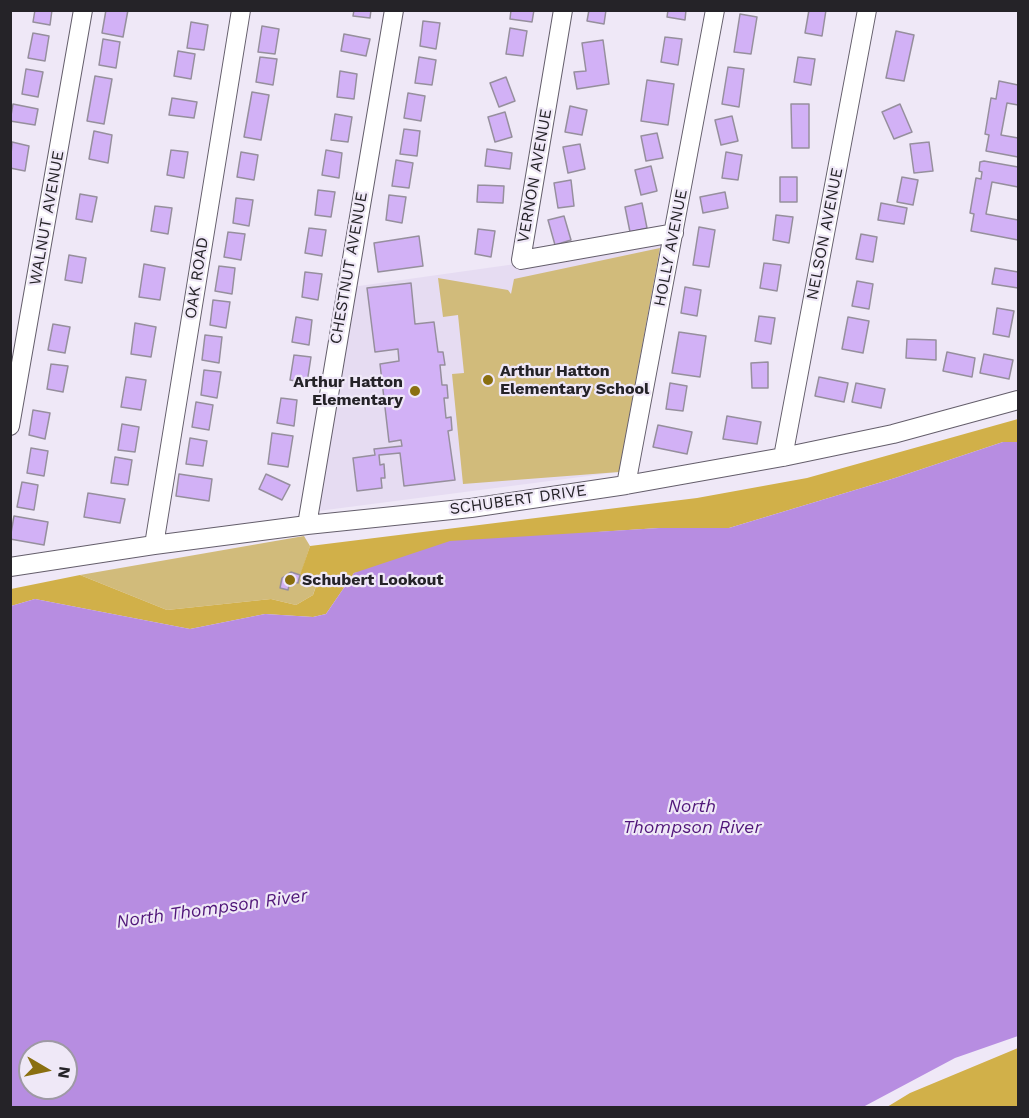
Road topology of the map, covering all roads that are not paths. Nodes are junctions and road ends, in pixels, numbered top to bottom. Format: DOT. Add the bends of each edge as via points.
graph roads {
  1 [pos="83,10"];
  2 [pos="241,10"];
  3 [pos="394,10"];
  4 [pos="563,10"];
  5 [pos="715,10"];
  6 [pos="867,10"];
  7 [pos="674,233"];
  8 [pos="1018,400"];
  9 [pos="10,426"];
  10 [pos="783,457"];
  11 [pos="626,485"];
  12 [pos="307,525"];
  13 [pos="154,545"];
  14 [pos="10,567"];
  1 -- 9 [label="street, WALNUT AVENUE"];
  2 -- 13 [label="street, OAK ROAD"];
  3 -- 12 [label="street, CHESTNUT AVENUE"];
  4 -- 7 [label="street, VERNON AVENUE" via="521,260"];
  5 -- 7 [label="street, HOLLY AVENUE"];
  6 -- 10 [label="street, NELSON AVENUE"];
  7 -- 11 [label="street, HOLLY AVENUE"];
  8 -- 10 [label="street, SCHUBERT DRIVE" via="895,434"];
  10 -- 11 [label="street, SCHUBERT DRIVE"];
  11 -- 12 [label="street, SCHUBERT DRIVE" via="471,508"];
  12 -- 13 [label="street, SCHUBERT DRIVE"];
  13 -- 14 [label="street, SCHUBERT DRIVE"];
}
